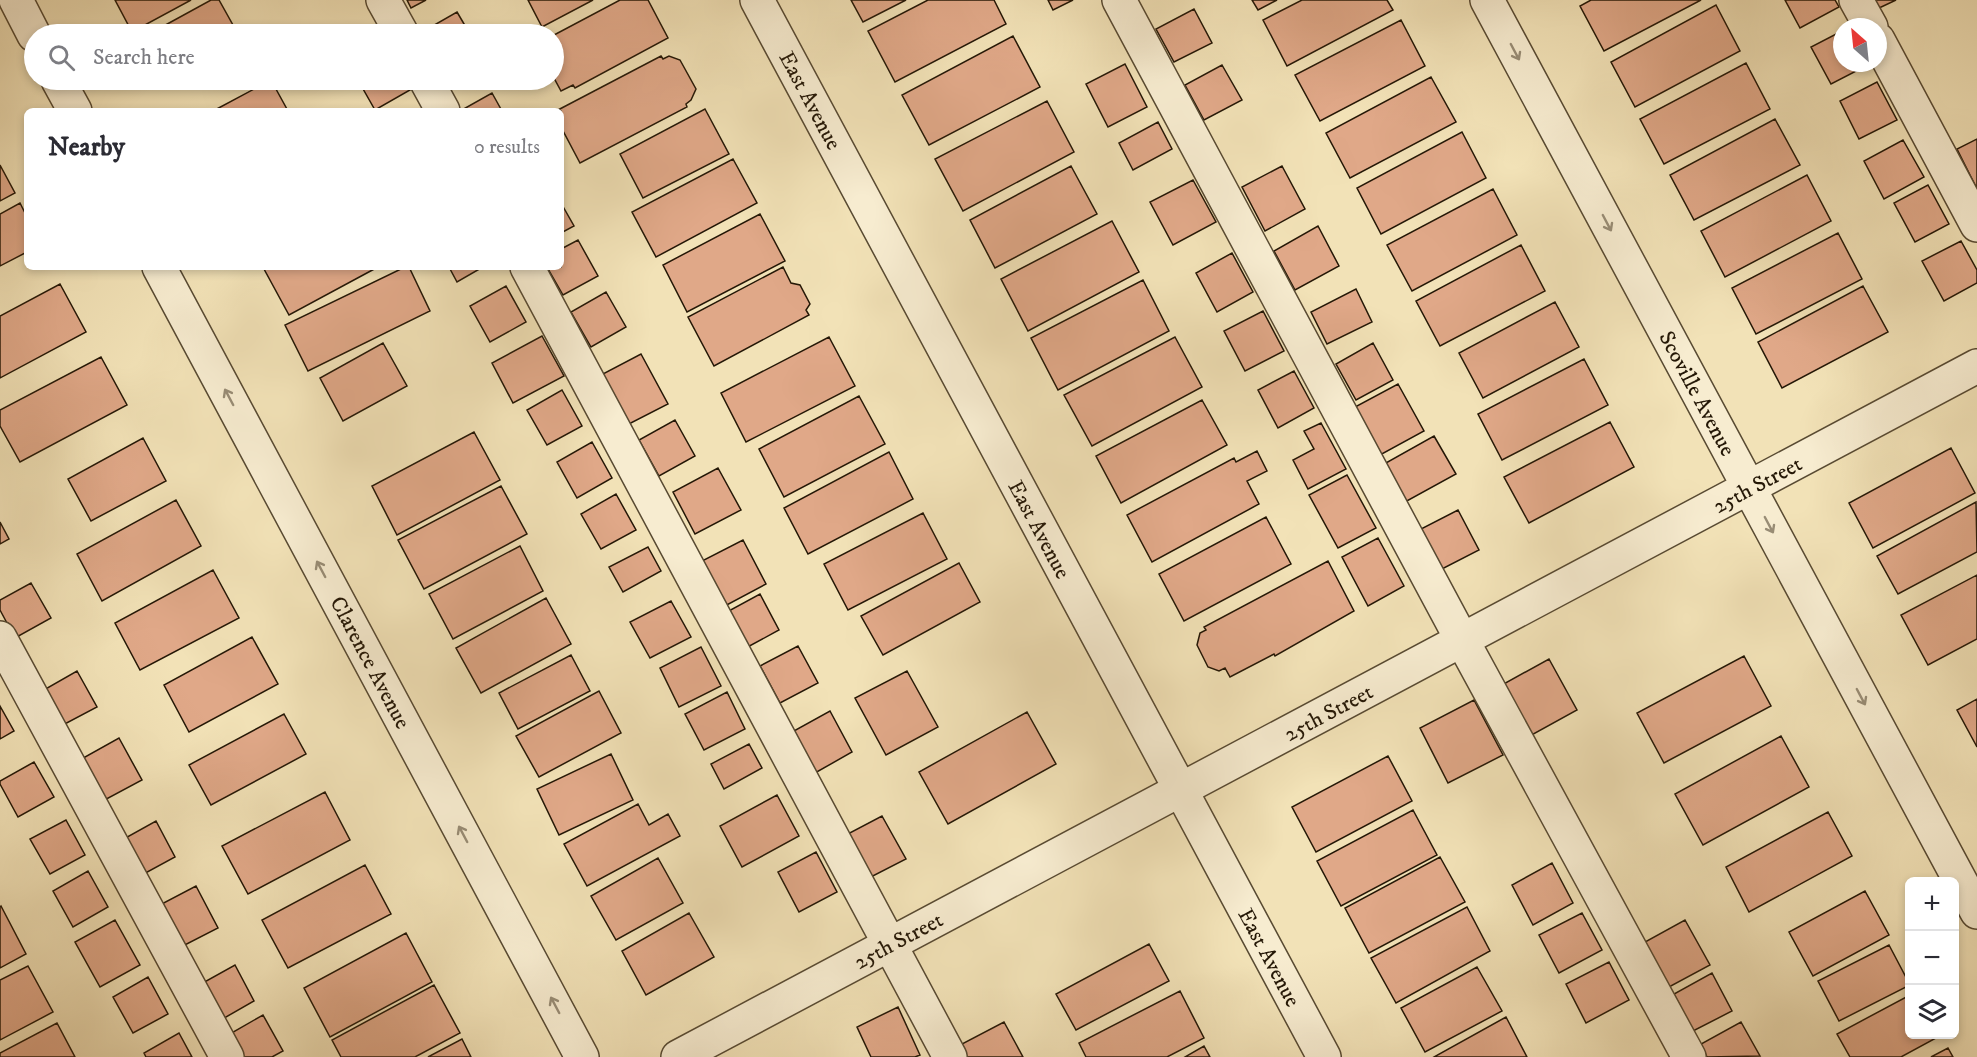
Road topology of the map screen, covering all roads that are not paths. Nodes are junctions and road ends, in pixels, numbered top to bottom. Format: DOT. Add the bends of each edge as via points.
graph roads {
  1 [pos="16,0"];
  2 [pos="383,0"];
  3 [pos="757,0"];
  4 [pos="1119,0"];
  5 [pos="1487,0"];
  6 [pos="1857,0"];
  7 [pos="1866,18"];
  8 [pos="28,24"];
  9 [pos="396,24"];
  10 [pos="1887,57"];
  11 [pos="63,90"];
  12 [pos="431,90"];
  13 [pos="73,108"];
  14 [pos="441,108"];
  15 [pos="1977,225"];
  16 [pos="161,270"];
  17 [pos="529,270"];
  18 [pos="1977,366"];
  19 [pos="1749,488"];
  20 [pos="0,638"];
  21 [pos="1462,640"];
  22 [pos="1181,790"];
  23 [pos="1977,912"];
  24 [pos="890,944"];
  25 [pos="227,1057"];
  26 [pos="582,1057"];
  27 [pos="678,1057"];
  28 [pos="950,1057"];
  29 [pos="1324,1057"];
  30 [pos="1689,1057"];
  1 -- 8 [label="street"];
  2 -- 9 [label="street"];
  3 -- 22 [label="street, East Avenue"];
  4 -- 21 [label="street"];
  5 -- 19 [label="street, Scoville Avenue, one-way"];
  6 -- 7 [label="street"];
  10 -- 15 [label="street"];
  11 -- 13 [label="street"];
  12 -- 14 [label="street"];
  26 -- 16 [label="street, Clarence Avenue, one-way"];
  17 -- 24 [label="street"];
  18 -- 19 [label="street, 25th Street"];
  19 -- 21 [label="street, 25th Street"];
  19 -- 23 [label="street, Scoville Avenue, one-way"];
  20 -- 25 [label="street"];
  21 -- 22 [label="street, 25th Street"];
  21 -- 30 [label="street"];
  22 -- 24 [label="street, 25th Street"];
  22 -- 29 [label="street, East Avenue"];
  24 -- 27 [label="street, 25th Street"];
  24 -- 28 [label="street"];
}
